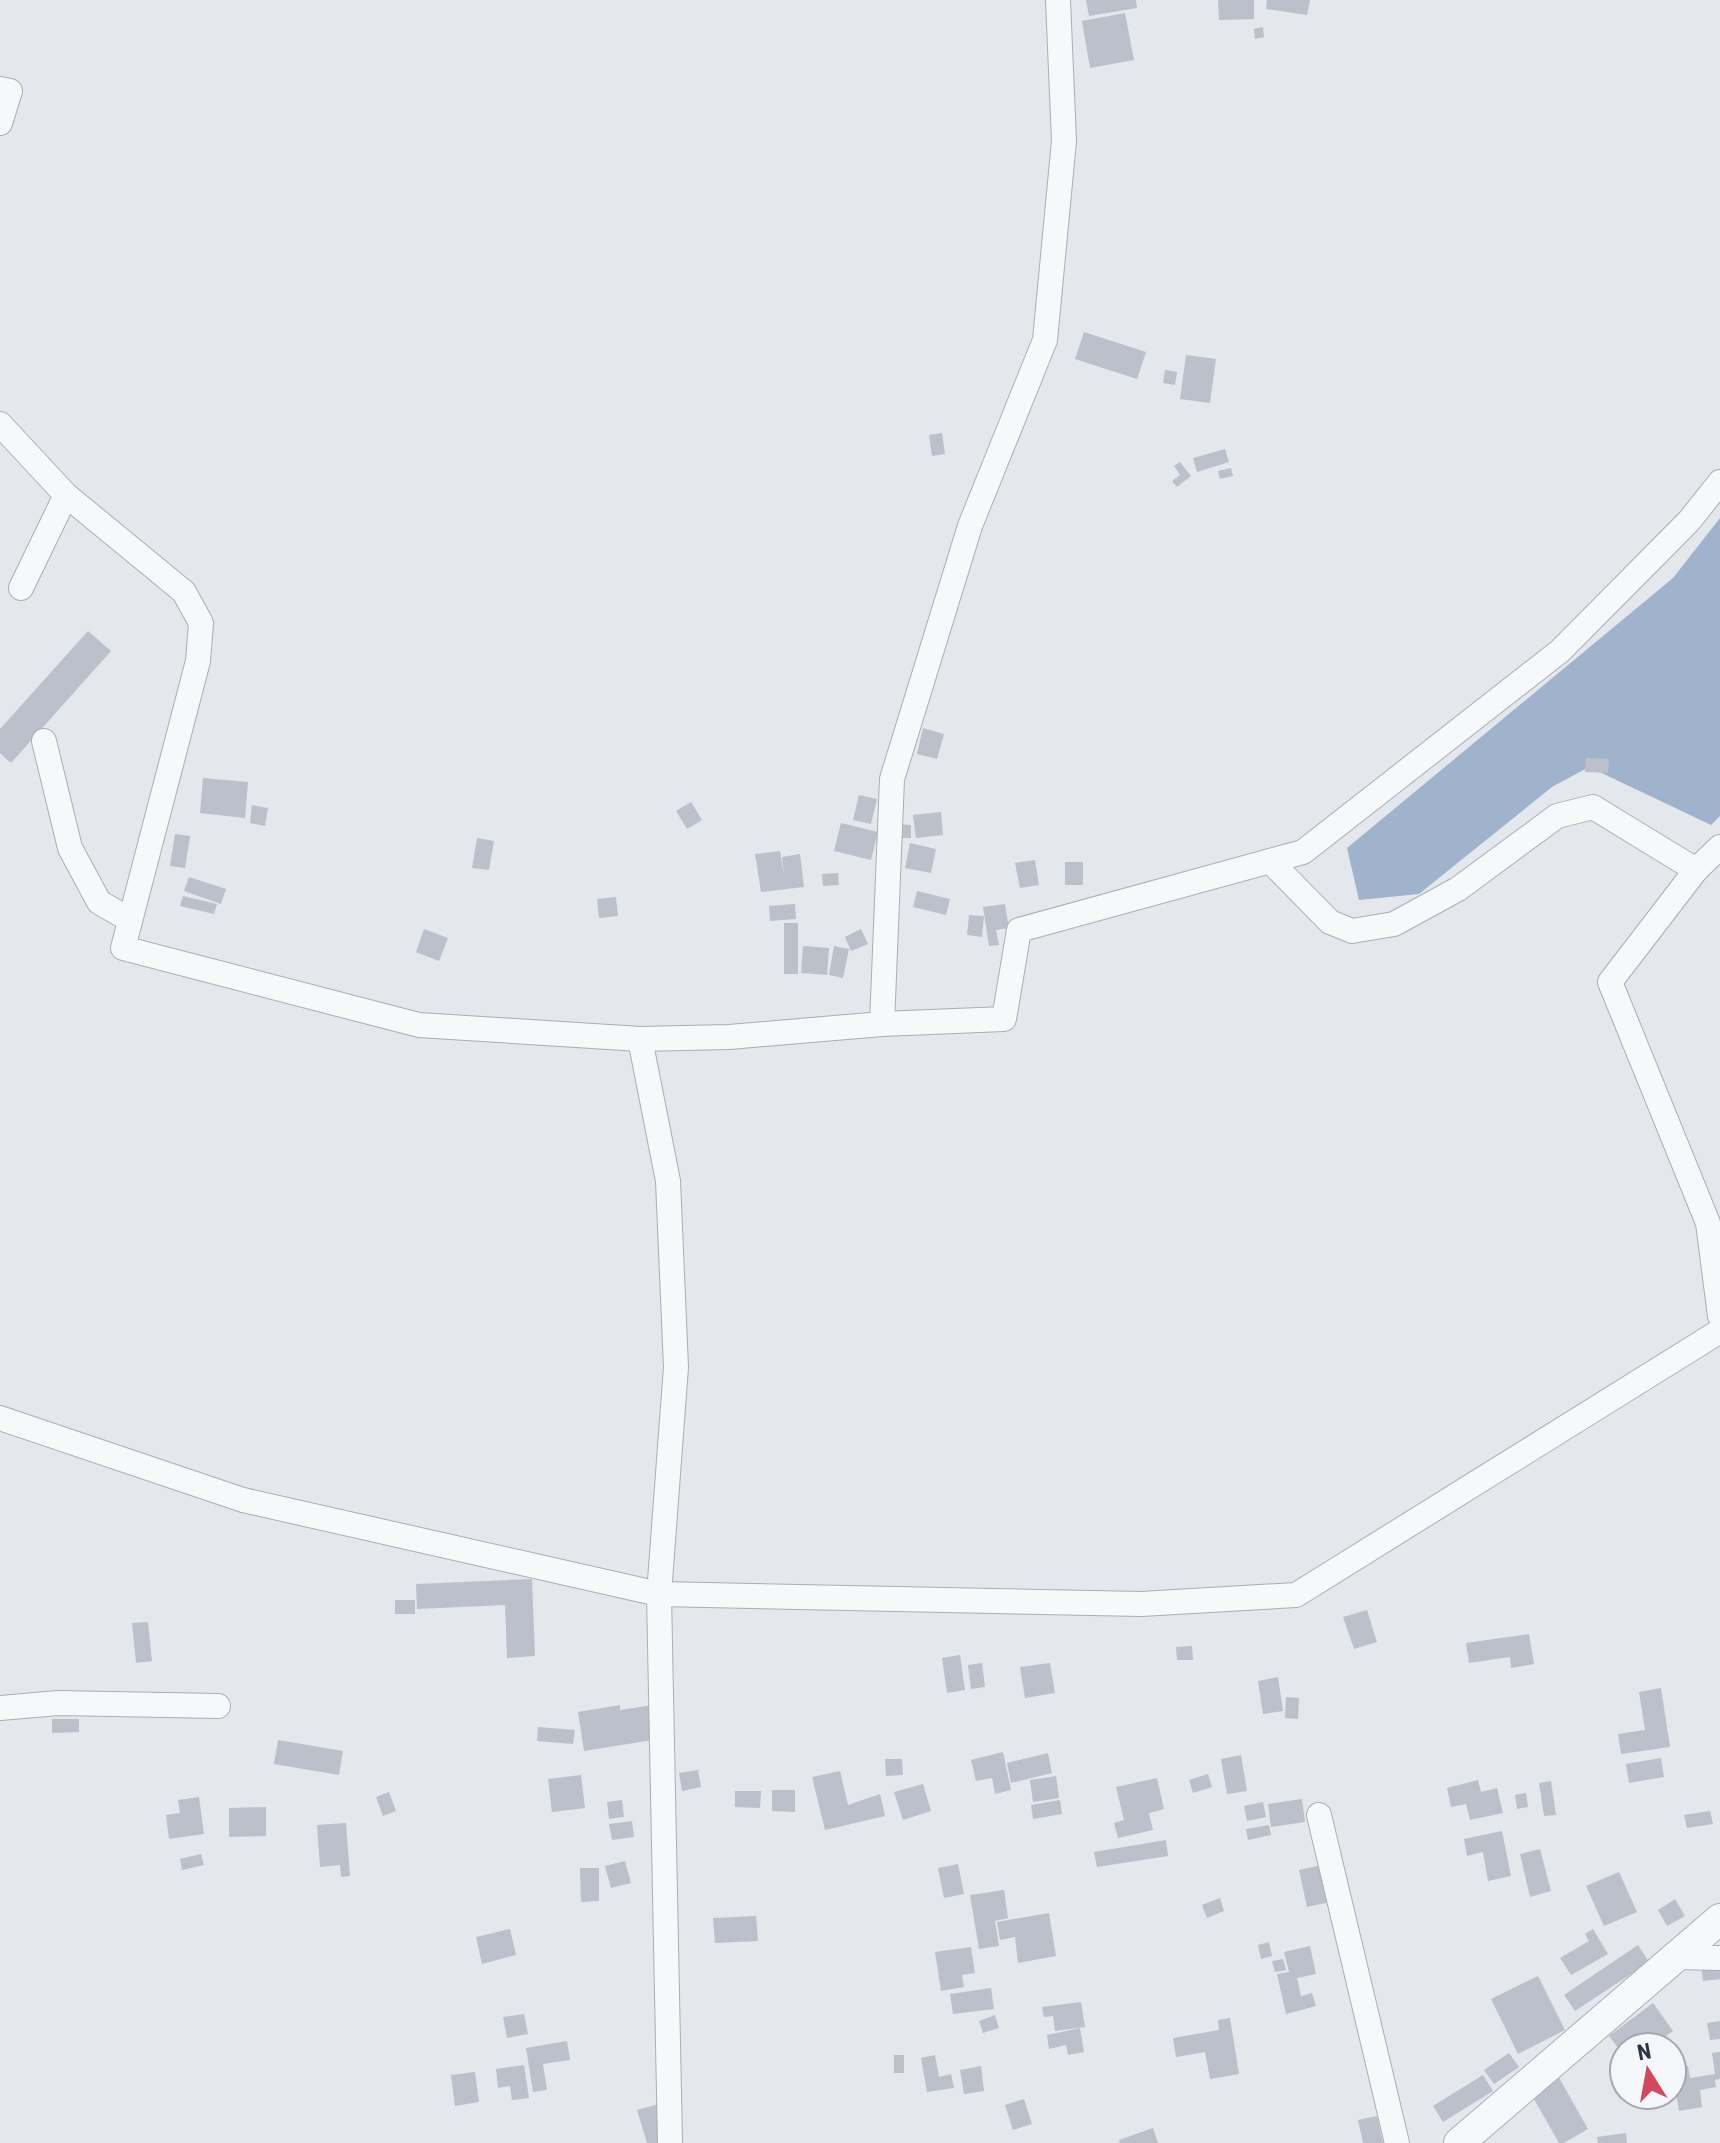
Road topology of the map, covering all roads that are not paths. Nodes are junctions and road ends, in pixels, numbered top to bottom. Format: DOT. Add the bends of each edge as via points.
graph roads {
  1 [pos="1058,0"];
  2 [pos="0,89"];
  3 [pos="0,123"];
  4 [pos="0,424"];
  5 [pos="1720,482"];
  6 [pos="66,495"];
  7 [pos="21,588"];
  8 [pos="44,741"];
  9 [pos="1720,847"];
  10 [pos="1270,861"];
  11 [pos="1696,870"];
  12 [pos="130,920"];
  13 [pos="882,1024"];
  14 [pos="640,1039"];
  15 [pos="1720,1316"];
  16 [pos="1720,1331"];
  17 [pos="0,1418"];
  18 [pos="659,1594"];
  19 [pos="218,1706"];
  20 [pos="0,1708"];
  21 [pos="1319,1815"];
  22 [pos="1720,1919"];
  23 [pos="1675,1957"];
  24 [pos="1720,1958"];
  25 [pos="670,2143"];
  26 [pos="1397,2143"];
  27 [pos="1459,2143"];
  1 -- 13 [label="street" via="1064,141 1045,340 970,526 892,779"];
  2 -- 3 [label="street" via="10,91"];
  4 -- 6 [label="street"];
  5 -- 10 [label="street" via="1689,521 1560,651 1303,852"];
  6 -- 7 [label="street"];
  6 -- 12 [label="street" via="184,592 201,623 198,661"];
  8 -- 12 [label="street" via="70,848 99,902"];
  9 -- 11 [label="street"];
  10 -- 11 [label="street" via="1330,922 1352,931 1394,924 1458,889 1557,816 1593,807"];
  10 -- 13 [label="street" via="1019,930 1004,1019"];
  11 -- 15 [label="street" via="1610,982 1708,1223"];
  12 -- 14 [label="street" via="123,948 419,1025"];
  13 -- 14 [label="street"];
  14 -- 18 [label="street" via="668,1181 676,1367"];
  16 -- 18 [label="street" via="1296,1595 1141,1604"];
  17 -- 18 [label="street" via="243,1500"];
  18 -- 25 [label="street"];
  19 -- 20 [label="street" via="58,1703"];
  21 -- 26 [label="street"];
  22 -- 23 [label="street"];
  23 -- 24 [label="street"];
  23 -- 27 [label="street"];
}
